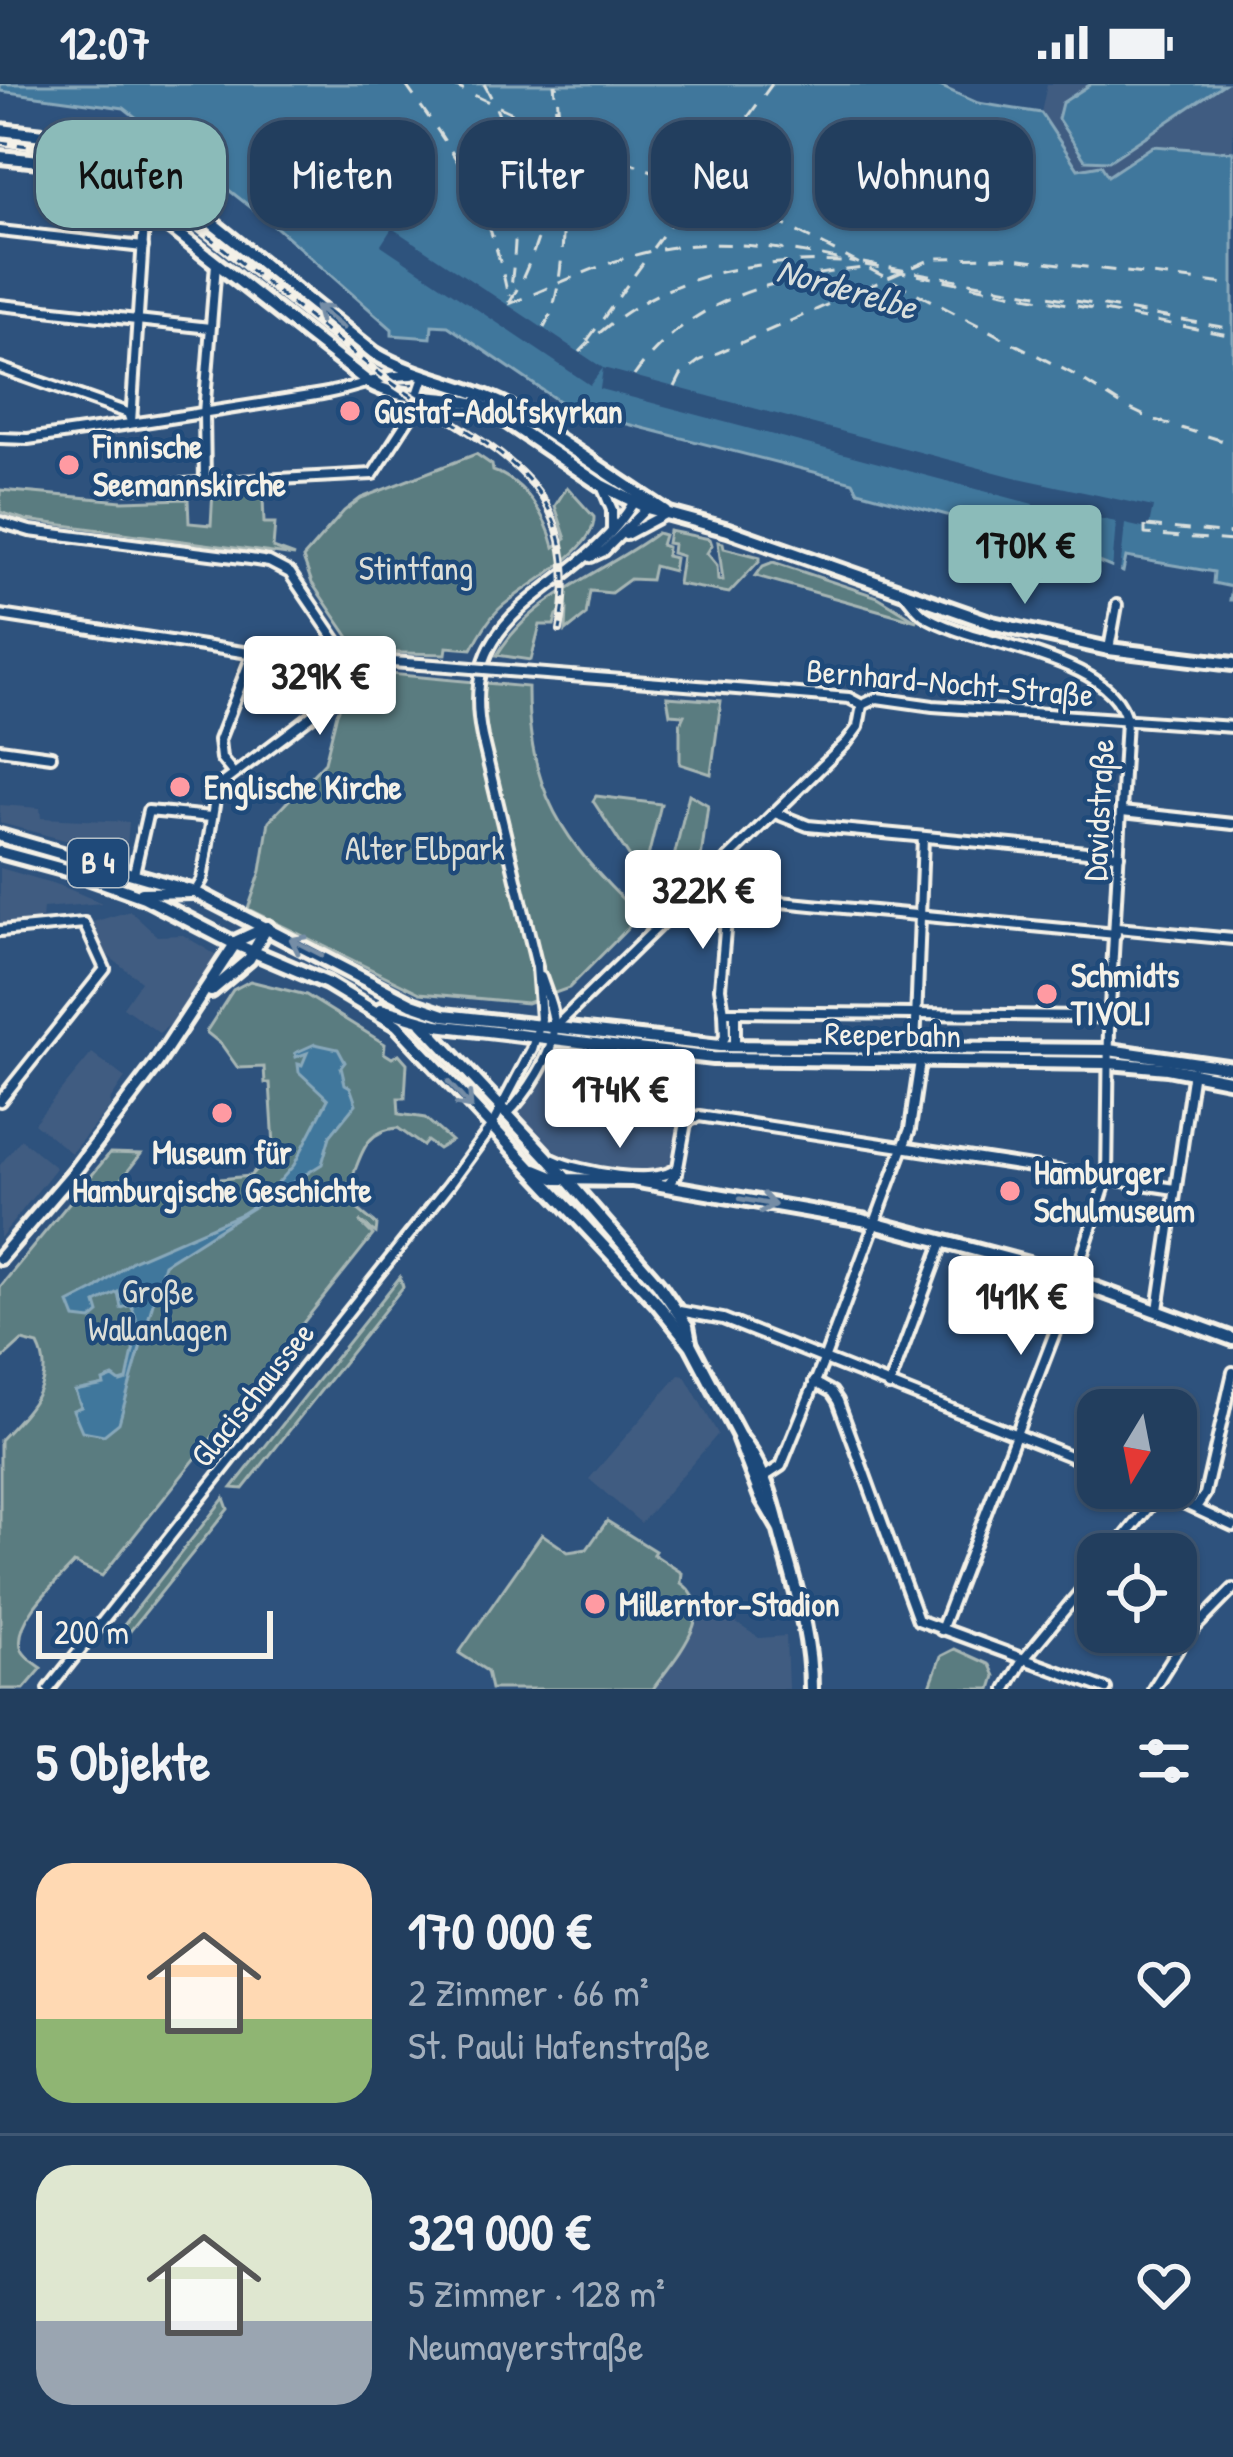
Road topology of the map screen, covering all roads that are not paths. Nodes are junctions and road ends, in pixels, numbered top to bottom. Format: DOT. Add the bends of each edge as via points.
graph roads {
  1 [pos="0,131"];
  2 [pos="0,157"];
  3 [pos="36,162"];
  4 [pos="144,228"];
  5 [pos="173,228"];
  6 [pos="0,231"];
  7 [pos="143,247"];
  8 [pos="216,263"];
  9 [pos="0,304"];
  10 [pos="138,320"];
  11 [pos="210,328"];
  12 [pos="0,368"];
  13 [pos="420,376"];
  14 [pos="368,382"];
  15 [pos="418,397"];
  16 [pos="203,413"];
  17 [pos="131,422"];
  18 [pos="0,438"];
  19 [pos="205,482"];
  20 [pos="601,485"];
  21 [pos="108,488"];
  22 [pos="636,498"];
  23 [pos="650,504"];
  24 [pos="667,514"];
  25 [pos="0,522"];
  26 [pos="615,536"];
  27 [pos="905,594"];
  28 [pos="931,602"];
  29 [pos="1117,605"];
  30 [pos="0,615"];
  31 [pos="940,620"];
  32 [pos="1109,649"];
  33 [pos="352,664"];
  34 [pos="1233,664"];
  35 [pos="862,705"];
  36 [pos="1126,720"];
  37 [pos="1233,727"];
  38 [pos="0,749"];
  39 [pos="52,756"];
  40 [pos="233,773"];
  41 [pos="775,812"];
  42 [pos="1122,812"];
  43 [pos="211,818"];
  44 [pos="1233,824"];
  45 [pos="0,836"];
  46 [pos="923,837"];
  47 [pos="0,852"];
  48 [pos="1119,855"];
  49 [pos="134,873"];
  50 [pos="712,874"];
  51 [pos="127,890"];
  52 [pos="195,892"];
  53 [pos="728,896"];
  54 [pos="918,915"];
  55 [pos="267,927"];
  56 [pos="1116,931"];
  57 [pos="0,932"];
  58 [pos="1233,939"];
  59 [pos="235,944"];
  60 [pos="254,952"];
  61 [pos="537,967"];
  62 [pos="398,998"];
  63 [pos="201,1000"];
  64 [pos="367,1004"];
  65 [pos="729,1012"];
  66 [pos="916,1014"];
  67 [pos="1110,1019"];
  68 [pos="420,1021"];
  69 [pos="538,1032"];
  70 [pos="553,1034"];
  71 [pos="720,1046"];
  72 [pos="735,1047"];
  73 [pos="917,1055"];
  74 [pos="1109,1057"];
  75 [pos="1204,1063"];
  76 [pos="1233,1069"];
  77 [pos="1192,1072"];
  78 [pos="1233,1081"];
  79 [pos="0,1101"];
  80 [pos="504,1111"];
  81 [pos="491,1127"];
  82 [pos="904,1147"];
  83 [pos="548,1158"];
  84 [pos="678,1167"];
  85 [pos="532,1168"];
  86 [pos="609,1179"];
  87 [pos="1107,1179"];
  88 [pos="567,1180"];
  89 [pos="668,1186"];
  90 [pos="1175,1189"];
  91 [pos="595,1213"];
  92 [pos="873,1223"];
  93 [pos="944,1240"];
  94 [pos="0,1258"];
  95 [pos="1075,1280"];
  96 [pos="677,1310"];
  97 [pos="1158,1310"];
  98 [pos="1233,1339"];
  99 [pos="691,1345"];
  100 [pos="823,1360"];
  101 [pos="1233,1372"];
  102 [pos="814,1382"];
  103 [pos="889,1386"];
  104 [pos="1015,1435"];
  105 [pos="1077,1459"];
  106 [pos="759,1480"];
  107 [pos="1197,1506"];
  108 [pos="1233,1526"];
  109 [pos="1233,1588"];
  110 [pos="1077,1595"];
  111 [pos="941,1630"];
  112 [pos="1023,1660"];
  113 [pos="49,1689"];
  114 [pos="811,1689"];
  115 [pos="1006,1689"];
  116 [pos="1106,1689"];
  117 [pos="1154,1689"];
  13 -- 1 [label="main road, one-way" via="367,347 202,215 161,163 135,145"];
  2 -- 3 [label="main road"];
  4 -- 7 [label="street"];
  5 -- 8 [label="main road"];
  6 -- 7 [label="street"];
  7 -- 10 [label="street"];
  8 -- 11 [label="street"];
  8 -- 14 [label="main road"];
  9 -- 10 [label="street"];
  10 -- 11 [label="street"];
  10 -- 17 [label="street"];
  11 -- 16 [label="street"];
  12 -- 17 [label="street" via="128,413"];
  13 -- 14 [label="street"];
  13 -- 15 [label="street"];
  13 -- 22 [label="main road" via="509,406"];
  14 -- 15 [label="main road"];
  14 -- 16 [label="street"];
  15 -- 19 [label="street" via="373,474"];
  15 -- 20 [label="main road" via="487,408"];
  16 -- 17 [label="street"];
  16 -- 19 [label="street"];
  17 -- 18 [label="street"];
  19 -- 21 [label="street"];
  20 -- 22 [label="main road"];
  20 -- 26 [label="street"];
  22 -- 23 [label="main road"];
  22 -- 26 [label="street"];
  23 -- 24 [label="main road"];
  23 -- 26 [label="street"];
  24 -- 26 [label="street"];
  24 -- 27 [label="main road"];
  25 -- 33 [label="street" via="284,568"];
  26 -- 61 [label="street" via="504,624 477,675 479,723"];
  27 -- 28 [label="main road"];
  27 -- 31 [label="street, Davidstraße"];
  28 -- 31 [label="street"];
  28 -- 32 [label="main road"];
  29 -- 32 [label="street"];
  30 -- 40 [label="street" via="249,653 219,740"];
  31 -- 36 [label="street, Davidstraße" via="1076,671 1118,699"];
  32 -- 34 [label="main road"];
  33 -- 35 [label="street, Bernhard-Nocht-Straße, bridge" via="508,670"];
  33 -- 40 [label="street" via="335,698"];
  35 -- 36 [label="street, Bernhard-Nocht-Straße" via="877,698"];
  35 -- 41 [label="street" via="854,734"];
  36 -- 37 [label="street, Bernhard-Nocht-Straße"];
  36 -- 42 [label="street, Davidstraße"];
  38 -- 39 [label="street"];
  40 -- 43 [label="street" via="216,789"];
  41 -- 46 [label="street" via="808,826"];
  41 -- 50 [label="street"];
  42 -- 44 [label="street"];
  42 -- 48 [label="street, Davidstraße"];
  43 -- 49 [label="street" via="148,811"];
  43 -- 52 [label="street"];
  45 -- 49 [label="main road, B 4"];
  46 -- 48 [label="street"];
  46 -- 54 [label="street"];
  47 -- 51 [label="main road, B 4"];
  48 -- 56 [label="street, Davidstraße"];
  49 -- 52 [label="main road, B 4"];
  50 -- 53 [label="street"];
  50 -- 70 [label="street"];
  51 -- 52 [label="main road"];
  51 -- 59 [label="main road, B 4"];
  52 -- 55 [label="main road, B 4"];
  53 -- 54 [label="street"];
  53 -- 65 [label="street" via="720,988"];
  54 -- 56 [label="street"];
  54 -- 66 [label="street"];
  55 -- 59 [label="main road"];
  55 -- 60 [label="main road"];
  62 -- 55 [label="main road, B 4, one-way"];
  56 -- 58 [label="street"];
  56 -- 67 [label="street, Davidstraße"];
  57 -- 79 [label="street" via="84,923 105,969"];
  59 -- 60 [label="main road, B 4"];
  59 -- 63 [label="main road"];
  60 -- 63 [label="main road"];
  60 -- 64 [label="main road, B 4"];
  61 -- 69 [label="street"];
  61 -- 70 [label="street"];
  62 -- 68 [label="main road, B 4"];
  62 -- 69 [label="main road"];
  63 -- 94 [label="main road" via="120,1114"];
  64 -- 68 [label="main road"];
  64 -- 81 [label="main road, B 4, one-way" via="398,1025"];
  65 -- 66 [label="street"];
  65 -- 71 [label="street"];
  65 -- 72 [label="street"];
  66 -- 67 [label="street"];
  66 -- 73 [label="street"];
  67 -- 74 [label="street, Davidstraße"];
  68 -- 69 [label="main road"];
  68 -- 80 [label="main road, B 4"];
  69 -- 70 [label="main road"];
  69 -- 80 [label="street"];
  70 -- 71 [label="main road, Reeperbahn"];
  70 -- 73 [label="main road, Reeperbahn" via="713,1058"];
  70 -- 80 [label="street" via="520,1099"];
  71 -- 72 [label="main road, Reeperbahn"];
  72 -- 73 [label="main road, Reeperbahn"];
  73 -- 74 [label="main road, Reeperbahn"];
  73 -- 82 [label="street"];
  74 -- 75 [label="main road, Reeperbahn"];
  74 -- 77 [label="main road, Reeperbahn"];
  74 -- 87 [label="street, Davidstraße"];
  75 -- 76 [label="main road, Reeperbahn"];
  75 -- 77 [label="street"];
  77 -- 78 [label="main road, Reeperbahn"];
  77 -- 90 [label="street"];
  80 -- 81 [label="street, Glacischaussee"];
  80 -- 83 [label="main road, B 4"];
  81 -- 85 [label="main road, B 4"];
  81 -- 113 [label="street, Glacischaussee"];
  82 -- 84 [label="street" via="704,1116 690,1118"];
  82 -- 87 [label="street"];
  82 -- 92 [label="street"];
  83 -- 84 [label="street" via="653,1179"];
  83 -- 88 [label="main road, B 4"];
  84 -- 89 [label="street"];
  85 -- 88 [label="main road"];
  85 -- 99 [label="main road, B 4"];
  86 -- 88 [label="main road"];
  86 -- 89 [label="main road"];
  86 -- 91 [label="main road" via="595,1196"];
  87 -- 90 [label="street"];
  87 -- 95 [label="street, Davidstraße"];
  88 -- 91 [label="main road, B 4"];
  89 -- 92 [label="main road, one-way"];
  90 -- 97 [label="street"];
  91 -- 96 [label="main road, B 4"];
  92 -- 93 [label="main road"];
  92 -- 100 [label="street"];
  93 -- 95 [label="main road"];
  93 -- 103 [label="street"];
  95 -- 97 [label="main road"];
  95 -- 104 [label="street, Davidstraße"];
  96 -- 99 [label="main road, B 4"];
  96 -- 100 [label="street" via="723,1319"];
  97 -- 98 [label="main road"];
  99 -- 106 [label="main road, B 4"];
  100 -- 102 [label="street"];
  100 -- 103 [label="street"];
  101 -- 107 [label="street"];
  102 -- 106 [label="street" via="782,1466"];
  102 -- 111 [label="street" via="838,1401 918,1620"];
  103 -- 104 [label="street"];
  104 -- 105 [label="street"];
  104 -- 111 [label="street, Davidstraße"];
  106 -- 114 [label="main road, B 4" via="804,1611"];
  107 -- 108 [label="street"];
  109 -- 117 [label="street" via="1185,1638"];
  110 -- 112 [label="street"];
  111 -- 112 [label="street"];
  112 -- 115 [label="street"];
  112 -- 116 [label="street"];
}
